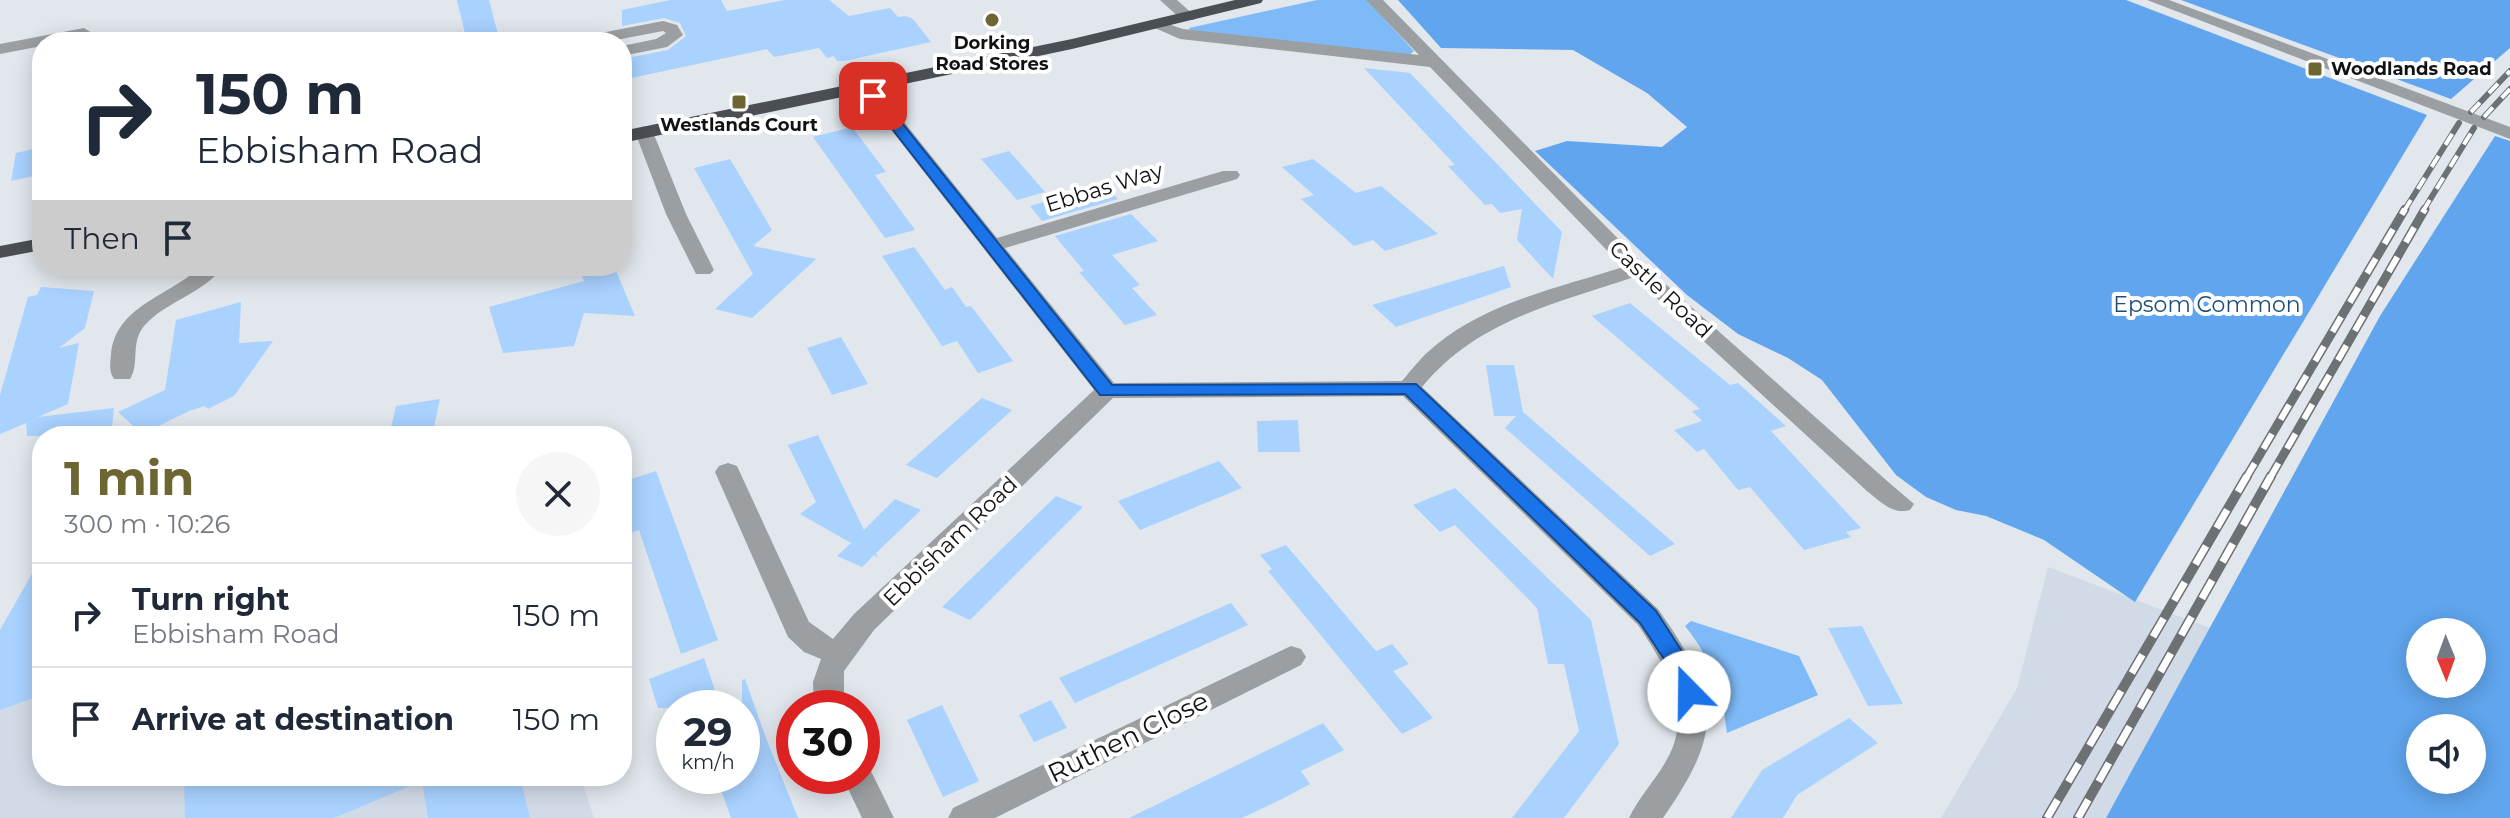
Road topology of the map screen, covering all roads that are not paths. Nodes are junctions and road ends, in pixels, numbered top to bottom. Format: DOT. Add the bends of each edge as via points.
graph roads {
  1 [pos="1168,0"];
  2 [pos="1255,0"];
  3 [pos="1374,0"];
  4 [pos="2155,0"];
  5 [pos="1188,17"];
  6 [pos="1156,25"];
  7 [pos="632,32"];
  8 [pos="32,43"];
  9 [pos="0,49"];
  10 [pos="632,49"];
  11 [pos="1434,62"];
  12 [pos="866,86"];
  13 [pos="644,132"];
  14 [pos="2510,133"];
  15 [pos="632,135"];
  16 [pos="1230,175"];
  17 [pos="32,246"];
  18 [pos="991,246"];
  19 [pos="0,252"];
  20 [pos="1637,269"];
  21 [pos="703,270"];
  22 [pos="205,276"];
  23 [pos="122,374"];
  24 [pos="1409,388"];
  25 [pos="1107,391"];
  26 [pos="728,472"];
  27 [pos="1901,504"];
  28 [pos="837,653"];
  29 [pos="1291,657"];
  30 [pos="824,690"];
  31 [pos="867,794"];
  32 [pos="878,818"];
  33 [pos="964,818"];
  34 [pos="1645,818"];
  1 -- 5 [label="street"];
  2 -- 5 [label="highway"];
  3 -- 11 [label="street, Castle Road"];
  4 -- 14 [label="street"];
  5 -- 6 [label="highway"];
  6 -- 11 [label="street" via="1180,34"];
  6 -- 12 [label="highway"];
  7 -- 10 [label="street" via="663,26 675,35"];
  8 -- 9 [label="street"];
  11 -- 20 [label="street, Castle Road"];
  12 -- 13 [label="highway"];
  12 -- 18 [label="street"];
  13 -- 15 [label="highway"];
  13 -- 21 [label="street"];
  16 -- 18 [label="street, Ebbas Way"];
  17 -- 19 [label="highway"];
  18 -- 25 [label="street"];
  20 -- 24 [label="street" via="1468,333 1445,348"];
  20 -- 27 [label="street, Castle Road"];
  22 -- 23 [label="street" via="139,318 123,345"];
  24 -- 25 [label="street"];
  24 -- 34 [label="street" via="1648,617 1680,667 1693,708 1691,742"];
  25 -- 28 [label="street, Ebbisham Road"];
  26 -- 28 [label="street" via="798,629 814,644"];
  28 -- 30 [label="street, Ebbisham Road"];
  29 -- 33 [label="street, Ruthen Close"];
  31 -- 32 [label="street"];
}
